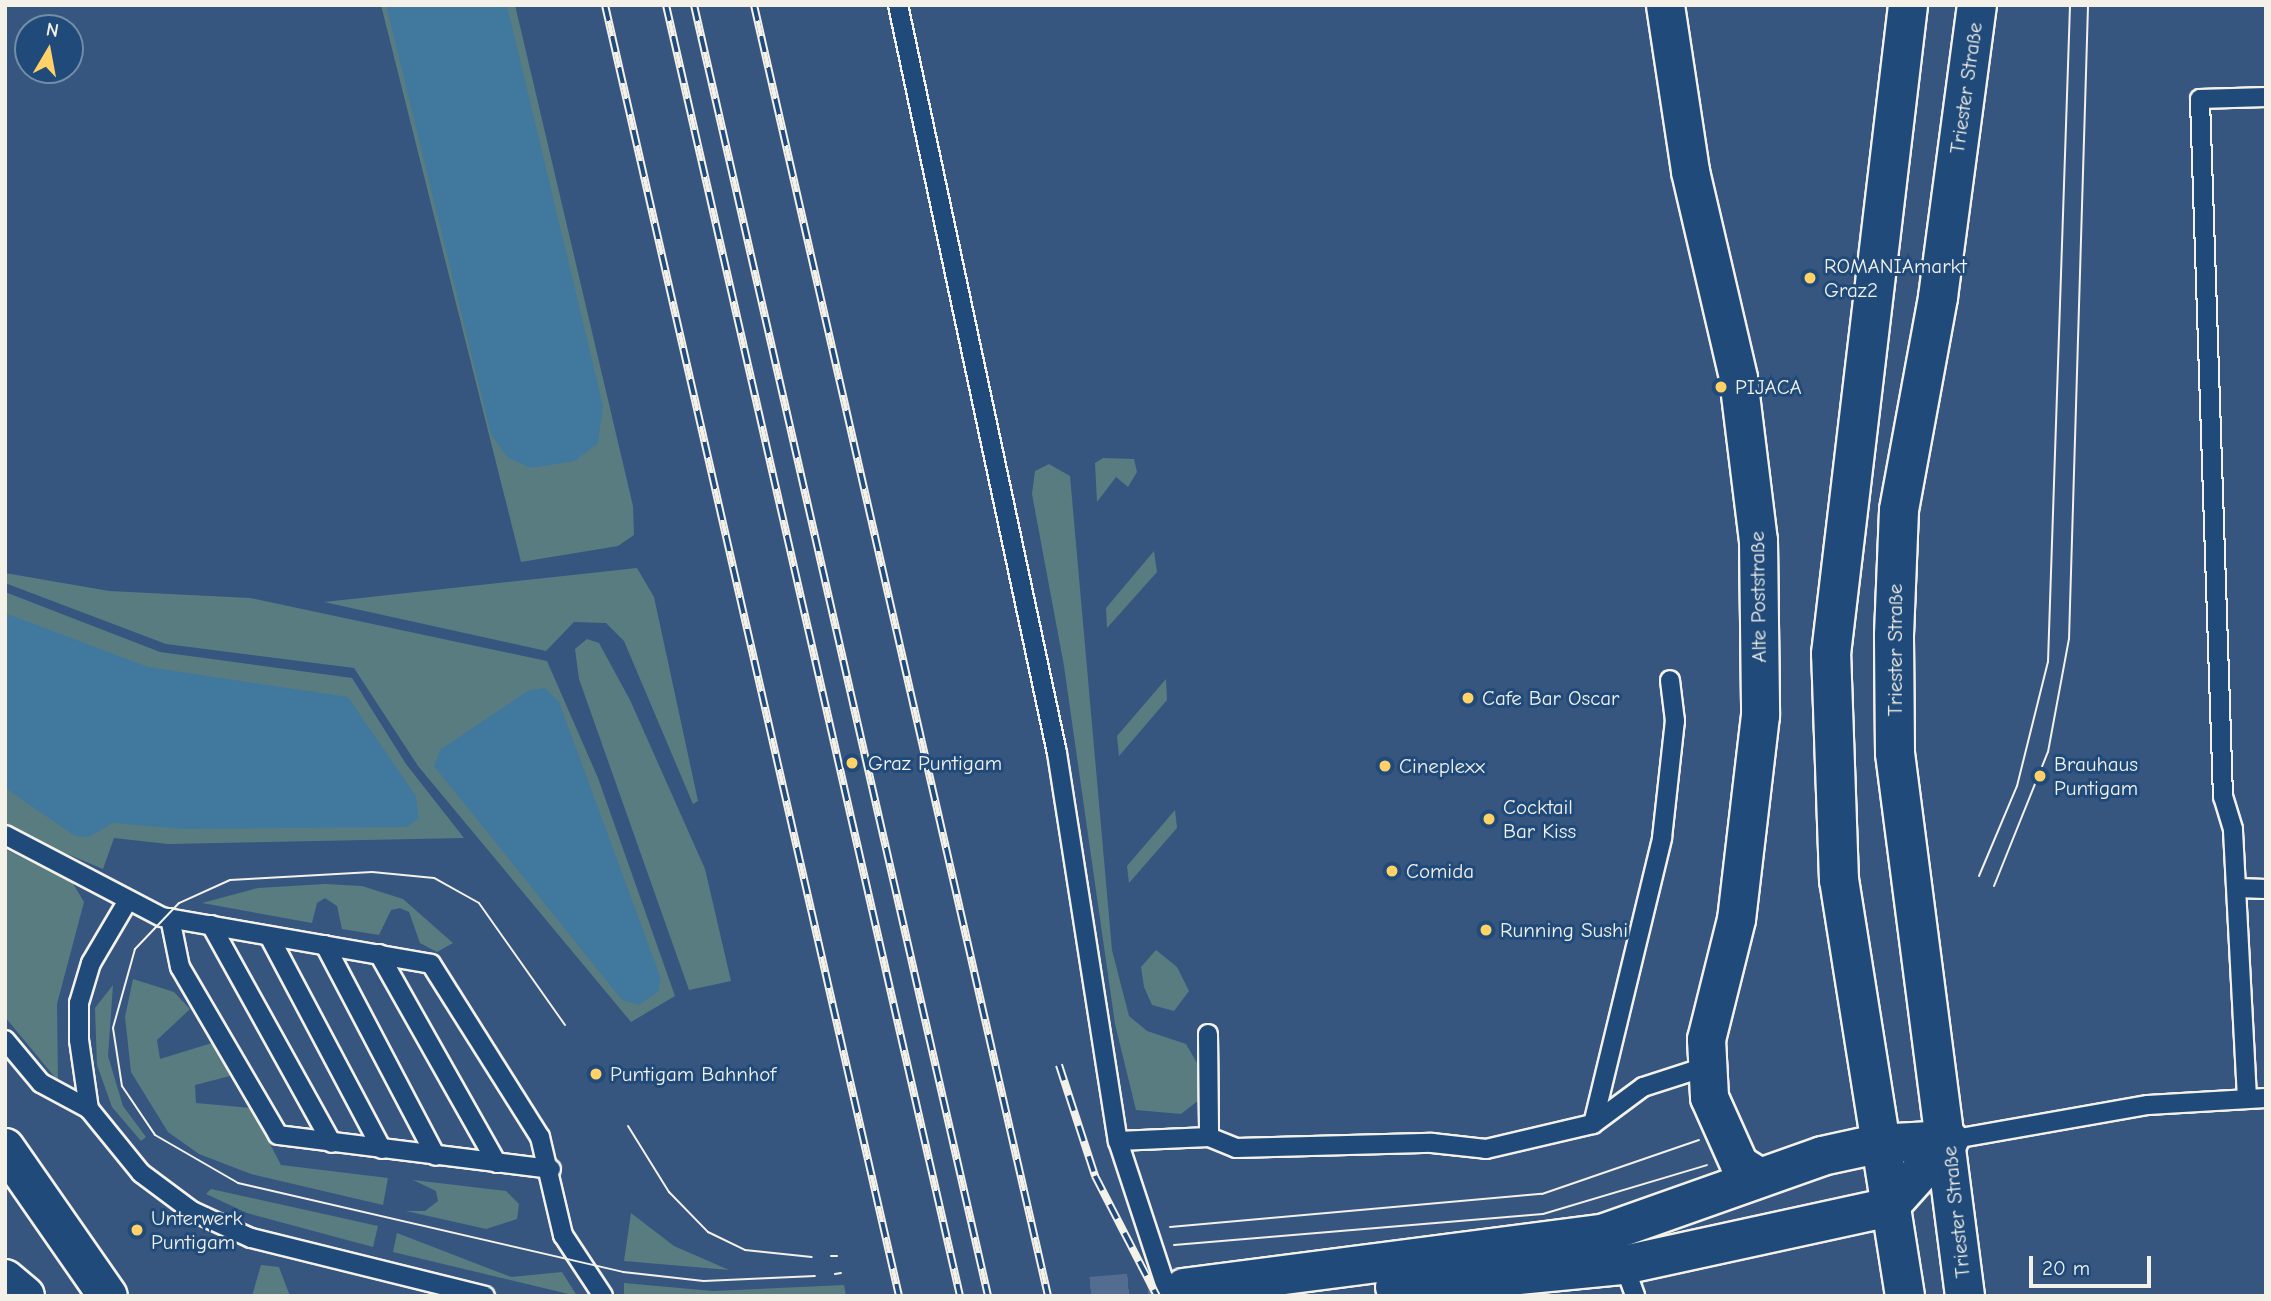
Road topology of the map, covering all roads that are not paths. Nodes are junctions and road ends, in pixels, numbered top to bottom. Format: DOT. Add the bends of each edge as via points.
graph roads {
  1 [pos="898,5"];
  2 [pos="1665,5"];
  3 [pos="1908,5"];
  4 [pos="1977,5"];
  5 [pos="2266,97"];
  6 [pos="1670,680"];
  7 [pos="5,835"];
  8 [pos="2237,888"];
  9 [pos="2266,889"];
  10 [pos="127,902"];
  11 [pos="170,918"];
  12 [pos="211,925"];
  13 [pos="269,936"];
  14 [pos="325,945"];
  15 [pos="379,954"];
  16 [pos="1208,1034"];
  17 [pos="5,1040"];
  18 [pos="1708,1066"];
  19 [pos="2247,1098"];
  20 [pos="2266,1098"];
  21 [pos="89,1110"];
  22 [pos="1593,1124"];
  23 [pos="1209,1137"];
  24 [pos="1949,1140"];
  25 [pos="1118,1141"];
  26 [pos="332,1143"];
  27 [pos="1877,1144"];
  28 [pos="5,1148"];
  29 [pos="382,1149"];
  30 [pos="436,1156"];
  31 [pos="497,1163"];
  32 [pos="551,1169"];
  33 [pos="1758,1176"];
  34 [pos="1889,1208"];
  35 [pos="5,1279"];
  36 [pos="1629,1280"];
  37 [pos="1268,1282"];
  38 [pos="1176,1292"];
  39 [pos="25,1296"];
  40 [pos="108,1296"];
  41 [pos="485,1296"];
  42 [pos="603,1296"];
  43 [pos="1905,1296"];
  44 [pos="1965,1296"];
  1 -- 25 [label="lane" via="1057,753"];
  2 -- 18 [label="street, Alte Poststraße" via="1690,171 1738,378 1758,540 1760,715 1736,919 1706,1039"];
  3 -- 27 [label="main road" via="1831,654 1839,880"];
  4 -- 24 [label="main road, Triester Straße" via="1938,298 1900,498 1894,613 1895,753"];
  5 -- 8 [label="lane" via="2200,99 2223,797 2233,829"];
  6 -- 22 [label="lane" via="1675,721 1662,838"];
  7 -- 10 [label="lane"];
  8 -- 9 [label="lane"];
  8 -- 19 [label="lane"];
  10 -- 11 [label="lane"];
  10 -- 21 [label="lane" via="91,963 79,1003"];
  11 -- 12 [label="lane"];
  11 -- 26 [label="lane" via="180,967 278,1135"];
  12 -- 13 [label="lane"];
  12 -- 26 [label="lane"];
  13 -- 14 [label="lane"];
  13 -- 29 [label="lane"];
  14 -- 15 [label="lane"];
  14 -- 30 [label="lane"];
  15 -- 31 [label="lane"];
  15 -- 32 [label="lane" via="431,964 540,1137"];
  16 -- 23 [label="lane"];
  17 -- 21 [label="lane" via="41,1083"];
  18 -- 22 [label="lane" via="1643,1087"];
  18 -- 33 [label="street, Alte Poststraße" via="1709,1097 1739,1164"];
  19 -- 20 [label="lane"];
  19 -- 24 [label="lane" via="2093,1113"];
  21 -- 41 [label="lane" via="141,1173 192,1211 251,1238"];
  22 -- 23 [label="lane" via="1486,1149 1432,1143 1237,1148"];
  23 -- 25 [label="lane"];
  24 -- 27 [label="main road"];
  24 -- 34 [label="main road"];
  24 -- 44 [label="main road, Triester Straße"];
  25 -- 38 [label="lane"];
  26 -- 29 [label="lane"];
  27 -- 33 [label="main road"];
  27 -- 34 [label="main road"];
  28 -- 40 [label="main road"];
  29 -- 30 [label="lane"];
  30 -- 31 [label="lane"];
  31 -- 32 [label="lane"];
  32 -- 42 [label="lane" via="563,1235"];
  33 -- 37 [label="main road" via="1605,1233"];
  34 -- 36 [label="main road"];
  34 -- 43 [label="main road"];
  35 -- 39 [label="main road"];
  36 -- 37 [label="main road" via="1333,1291"];
  37 -- 38 [label="main road"];
}
